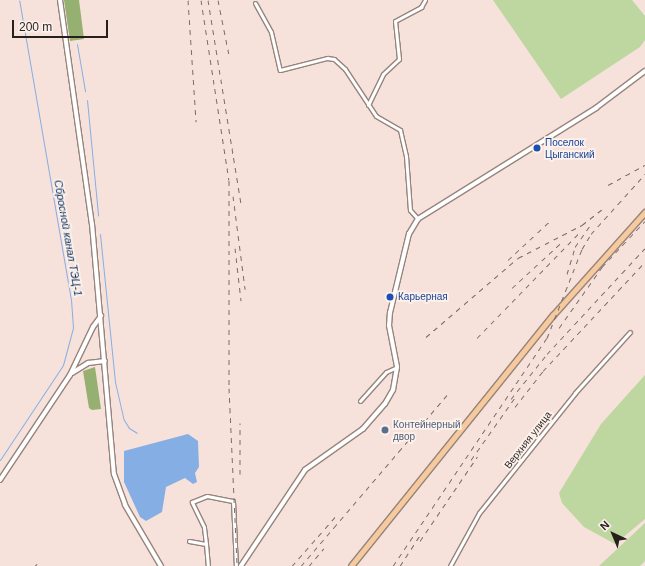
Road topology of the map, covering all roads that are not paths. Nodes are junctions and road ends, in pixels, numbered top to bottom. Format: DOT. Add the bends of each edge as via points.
graph roads {
  1 [pos="60,0"];
  2 [pos="425,0"];
  3 [pos="255,3"];
  4 [pos="645,71"];
  5 [pos="368,105"];
  6 [pos="645,212"];
  7 [pos="418,219"];
  8 [pos="101,316"];
  9 [pos="630,332"];
  10 [pos="105,361"];
  11 [pos="397,367"];
  12 [pos="70,375"];
  13 [pos="360,401"];
  14 [pos="0,480"];
  15 [pos="189,541"];
  16 [pos="206,544"];
  17 [pos="160,566"];
  18 [pos="208,566"];
  19 [pos="236,566"];
  20 [pos="241,566"];
  21 [pos="351,566"];
  22 [pos="450,566"];
  1 -- 8 [label="main road"];
  2 -- 5 [label="street" via="421,7 395,21 399,59 395,60 383,74"];
  3 -- 5 [label="street" via="270,32 280,70 327,58 334,59 345,69"];
  4 -- 7 [label="street" via="596,108"];
  5 -- 7 [label="street" via="377,118 393,124 402,135 410,210"];
  6 -- 21 [label="highway" via="554,315"];
  7 -- 11 [label="street" via="409,234 390,313 389,326"];
  8 -- 10 [label="main road"];
  8 -- 12 [label="main road" via="92,327"];
  9 -- 22 [label="street, Верхняя улица" via="575,394 479,513"];
  10 -- 12 [label="main road" via="88,363"];
  10 -- 17 [label="main road" via="117,486"];
  11 -- 13 [label="street" via="386,372"];
  11 -- 20 [label="street" via="396,381 385,404 363,429 305,470"];
  12 -- 14 [label="main road"];
  15 -- 16 [label="street"];
  16 -- 18 [label="street"];
  16 -- 19 [label="street" via="204,526 192,502 207,496 233,501"];
}
